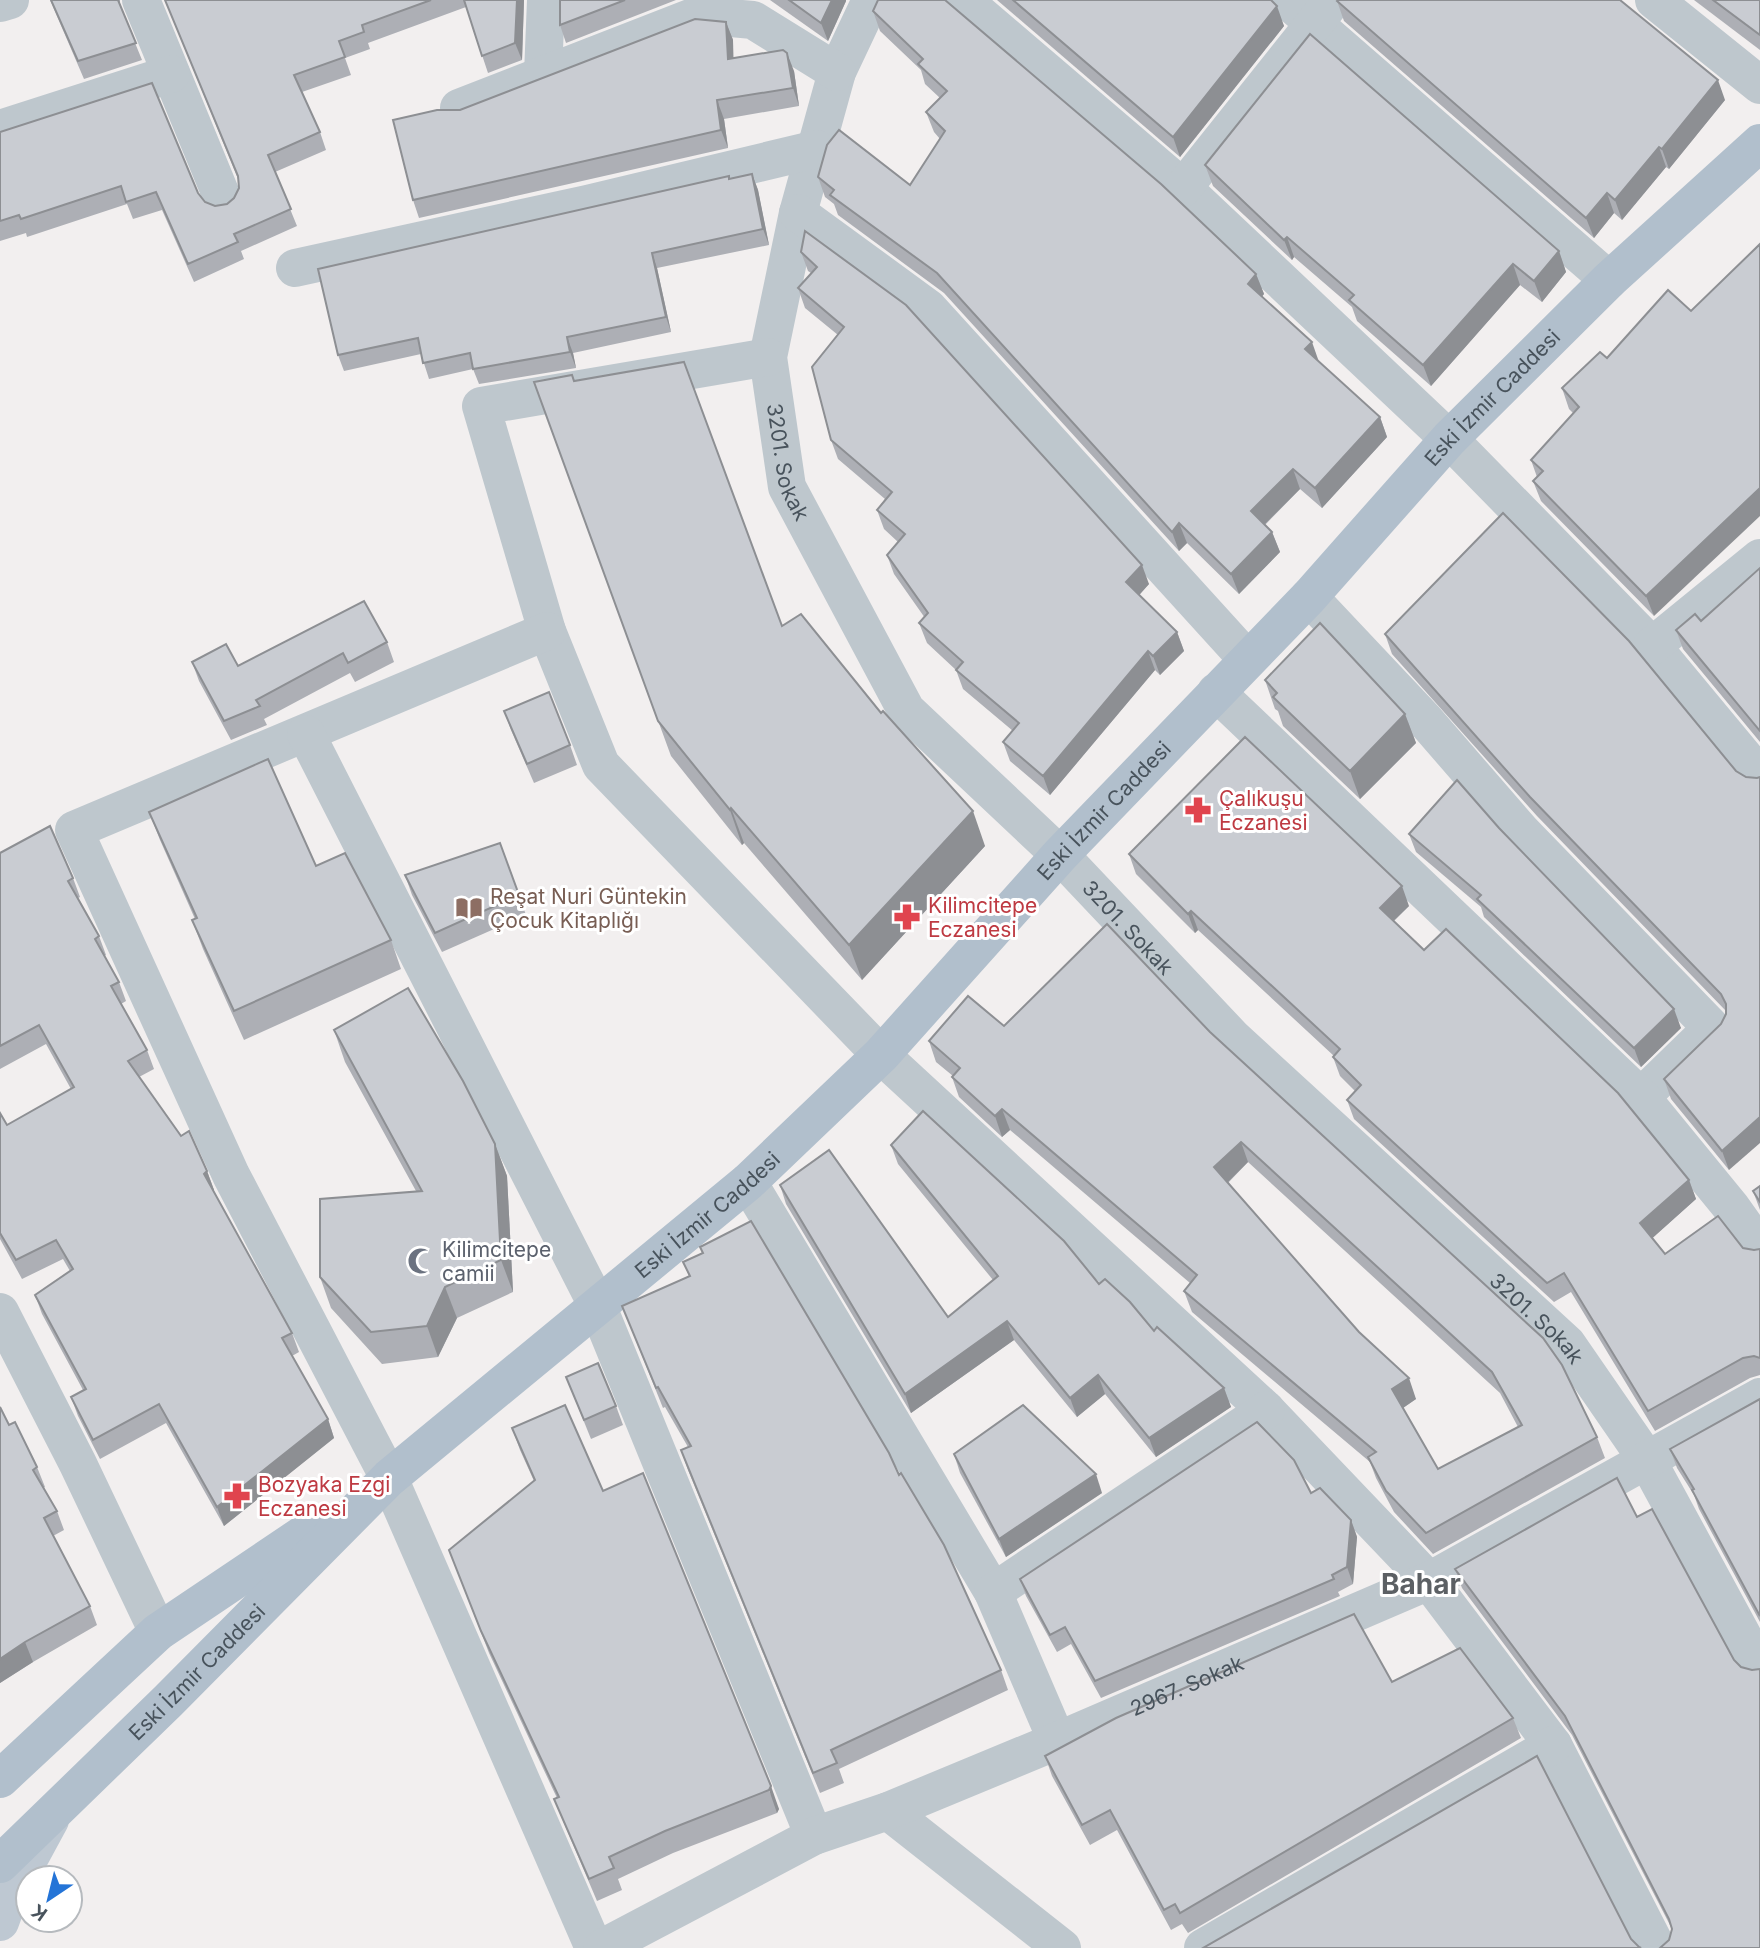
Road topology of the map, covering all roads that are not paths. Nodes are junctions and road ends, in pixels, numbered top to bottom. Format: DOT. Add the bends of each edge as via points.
graph roads {
  1 [pos="10,0"];
  2 [pos="141,0"];
  3 [pos="546,0"];
  4 [pos="871,0"];
  5 [pos="963,0"];
  6 [pos="1654,0"];
  7 [pos="0,3"];
  8 [pos="699,8"];
  9 [pos="1311,8"];
  10 [pos="837,72"];
  11 [pos="171,74"];
  12 [pos="543,74"];
  13 [pos="1760,85"];
  14 [pos="459,108"];
  15 [pos="0,129"];
  16 [pos="1760,143"];
  17 [pos="817,149"];
  18 [pos="1183,188"];
  19 [pos="224,202"];
  20 [pos="798,213"];
  21 [pos="295,268"];
  22 [pos="1609,280"];
  23 [pos="768,357"];
  24 [pos="1449,439"];
  25 [pos="1760,558"];
  26 [pos="1309,597"];
  27 [pos="547,631"];
  28 [pos="1651,646"];
  29 [pos="1247,659"];
  30 [pos="1216,692"];
  31 [pos="306,734"];
  32 [pos="1760,776"];
  33 [pos="1060,855"];
  34 [pos="881,1055"];
  35 [pos="1641,1097"];
  36 [pos="748,1182"];
  37 [pos="1760,1248"];
  38 [pos="597,1305"];
  39 [pos="0,1312"];
  40 [pos="1760,1397"];
  41 [pos="1266,1410"];
  42 [pos="1647,1460"];
  43 [pos="389,1478"];
  44 [pos="1429,1581"];
  45 [pos="993,1592"];
  46 [pos="158,1632"];
  47 [pos="1760,1668"];
  48 [pos="1057,1741"];
  49 [pos="1553,1745"];
  50 [pos="0,1779"];
  51 [pos="57,1809"];
  52 [pos="888,1811"];
  53 [pos="814,1836"];
  54 [pos="0,1864"];
  55 [pos="0,1922"];
  56 [pos="594,1948"];
  57 [pos="602,1948"];
  58 [pos="1062,1948"];
  59 [pos="1203,1948"];
  60 [pos="1657,1948"];
  1 -- 7 [label="street"];
  2 -- 11 [label="street"];
  3 -- 12 [label="street"];
  4 -- 10 [label="street, 3201. Sokak"];
  5 -- 18 [label="street"];
  6 -- 13 [label="street"];
  8 -- 10 [label="street" via="753,20"];
  8 -- 12 [label="street"];
  9 -- 18 [label="street"];
  9 -- 22 [label="street"];
  10 -- 17 [label="street, 3201. Sokak"];
  11 -- 15 [label="street"];
  11 -- 19 [label="street"];
  12 -- 14 [label="street"];
  16 -- 22 [label="main road, Eski İzmir Caddesi"];
  17 -- 20 [label="street, 3201. Sokak"];
  17 -- 21 [label="street"];
  18 -- 24 [label="street"];
  20 -- 23 [label="street, 3201. Sokak"];
  20 -- 29 [label="street" via="928,308"];
  22 -- 24 [label="main road, Eski İzmir Caddesi"];
  23 -- 27 [label="street" via="481,406"];
  23 -- 33 [label="street, 3201. Sokak" via="788,487 906,710"];
  24 -- 26 [label="main road, Eski İzmir Caddesi"];
  24 -- 28 [label="street"];
  25 -- 28 [label="street"];
  26 -- 29 [label="main road, Eski İzmir Caddesi"];
  26 -- 35 [label="street" via="1521,831 1712,1028"];
  27 -- 31 [label="street"];
  27 -- 34 [label="street" via="601,765"];
  28 -- 32 [label="street"];
  29 -- 30 [label="main road, Eski İzmir Caddesi"];
  30 -- 33 [label="main road, Eski İzmir Caddesi"];
  30 -- 35 [label="street"];
  31 -- 38 [label="street"];
  31 -- 43 [label="street" via="74,830 231,1175"];
  33 -- 34 [label="main road, Eski İzmir Caddesi"];
  33 -- 42 [label="street, 3201. Sokak" via="1233,1038 1567,1344"];
  34 -- 36 [label="main road, Eski İzmir Caddesi"];
  34 -- 41 [label="street"];
  35 -- 37 [label="street"];
  36 -- 38 [label="main road, Eski İzmir Caddesi"];
  36 -- 45 [label="street"];
  38 -- 43 [label="main road, Eski İzmir Caddesi"];
  38 -- 53 [label="street"];
  39 -- 46 [label="street"];
  40 -- 42 [label="street, 2967. Sokak"];
  41 -- 44 [label="street"];
  41 -- 45 [label="street"];
  42 -- 44 [label="street, 2967. Sokak"];
  42 -- 47 [label="street, 3201. Sokak"];
  43 -- 46 [label="main road, Eski İzmir Caddesi"];
  43 -- 51 [label="main road, Eski İzmir Caddesi"];
  43 -- 56 [label="street"];
  44 -- 48 [label="street, 2967. Sokak"];
  44 -- 49 [label="street"];
  45 -- 48 [label="street"];
  46 -- 50 [label="main road, Eski İzmir Caddesi"];
  48 -- 52 [label="street, 2967. Sokak"];
  49 -- 59 [label="street"];
  49 -- 60 [label="street"];
  51 -- 54 [label="main road, Eski İzmir Caddesi"];
  51 -- 55 [label="main road" via="11,1892"];
  52 -- 53 [label="street, 2967. Sokak"];
  52 -- 58 [label="street"];
  53 -- 57 [label="street, 2967. Sokak"];
}
